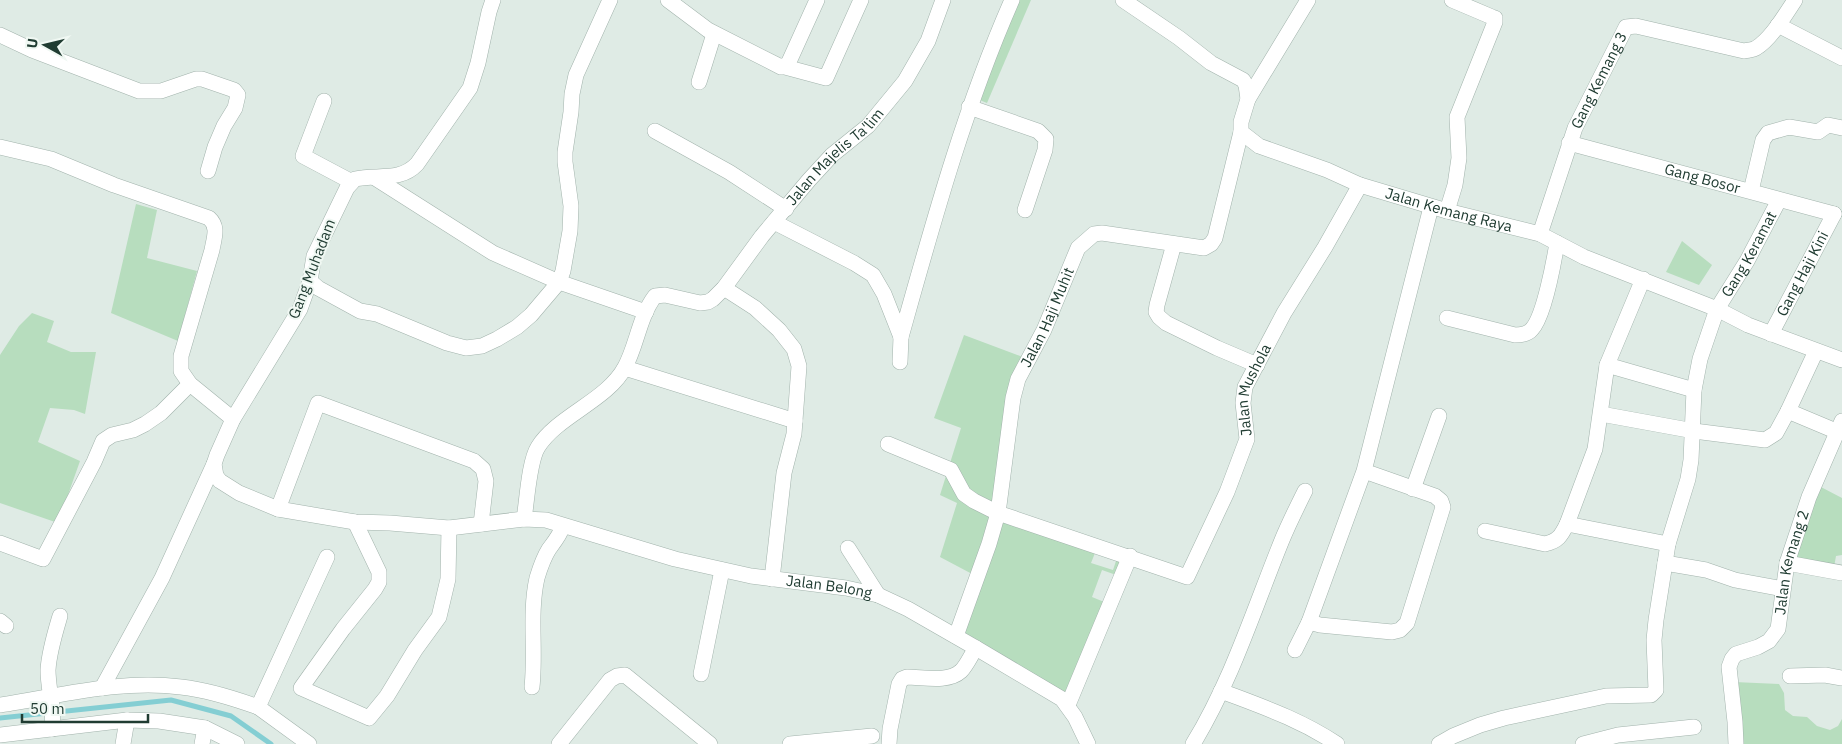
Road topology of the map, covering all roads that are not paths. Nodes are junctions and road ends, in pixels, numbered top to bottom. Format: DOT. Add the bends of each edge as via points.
graph roads {
  1 [pos="494,0"];
  2 [pos="610,0"];
  3 [pos="668,0"];
  4 [pos="817,0"];
  5 [pos="861,0"];
  6 [pos="944,0"];
  7 [pos="1012,0"];
  8 [pos="1123,0"];
  9 [pos="1308,0"];
  10 [pos="1452,0"];
  11 [pos="1794,0"];
  12 [pos="1778,25"];
  13 [pos="714,34"];
  14 [pos="0,35"];
  15 [pos="1842,58"];
  16 [pos="785,67"];
  17 [pos="699,82"];
  18 [pos="1248,99"];
  19 [pos="324,101"];
  20 [pos="969,107"];
  21 [pos="1842,128"];
  22 [pos="655,131"];
  23 [pos="1241,132"];
  24 [pos="1569,143"];
  25 [pos="0,147"];
  26 [pos="208,171"];
  27 [pos="375,178"];
  28 [pos="352,182"];
  29 [pos="1360,185"];
  30 [pos="1751,190"];
  31 [pos="1779,200"];
  32 [pos="1431,207"];
  33 [pos="786,208"];
  34 [pos="1025,210"];
  35 [pos="1448,211"];
  36 [pos="1838,213"];
  37 [pos="774,222"];
  38 [pos="1540,234"];
  39 [pos="1557,243"];
  40 [pos="1174,244"];
  41 [pos="1643,278"];
  42 [pos="310,281"];
  43 [pos="559,282"];
  44 [pos="724,288"];
  45 [pos="1717,309"];
  46 [pos="646,312"];
  47 [pos="1447,318"];
  48 [pos="1771,334"];
  49 [pos="900,336"];
  50 [pos="1816,351"];
  51 [pos="1842,360"];
  52 [pos="900,362"];
  53 [pos="1257,365"];
  54 [pos="1607,365"];
  55 [pos="625,368"];
  56 [pos="190,384"];
  57 [pos="1694,390"];
  58 [pos="1788,410"];
  59 [pos="1601,414"];
  60 [pos="1439,416"];
  61 [pos="233,419"];
  62 [pos="795,421"];
  63 [pos="1840,426"];
  64 [pos="1694,431"];
  65 [pos="888,444"];
  66 [pos="214,464"];
  67 [pos="1364,471"];
  68 [pos="1413,489"];
  69 [pos="1305,490"];
  70 [pos="278,509"];
  71 [pos="998,513"];
  72 [pos="524,519"];
  73 [pos="355,522"];
  74 [pos="481,524"];
  75 [pos="1567,524"];
  76 [pos="563,526"];
  77 [pos="449,528"];
  78 [pos="1485,531"];
  79 [pos="0,543"];
  80 [pos="1668,544"];
  81 [pos="848,548"];
  82 [pos="1130,556"];
  83 [pos="327,557"];
  84 [pos="1665,563"];
  85 [pos="1787,563"];
  86 [pos="722,570"];
  87 [pos="1842,573"];
  88 [pos="772,579"];
  89 [pos="1783,589"];
  90 [pos="878,595"];
  91 [pos="60,616"];
  92 [pos="1309,622"];
  93 [pos="956,636"];
  94 [pos="976,648"];
  95 [pos="1295,650"];
  96 [pos="701,674"];
  97 [pos="1790,676"];
  98 [pos="1842,678"];
  99 [pos="532,687"];
  100 [pos="102,688"];
  101 [pos="1222,691"];
  102 [pos="0,705"];
  103 [pos="1068,705"];
  104 [pos="258,707"];
  105 [pos="53,713"];
  106 [pos="127,720"];
  107 [pos="1694,727"];
  108 [pos="205,728"];
  109 [pos="0,734"];
  110 [pos="872,736"];
  111 [pos="567,741"];
  112 [pos="837,741"];
  113 [pos="123,744"];
  114 [pos="202,744"];
  115 [pos="237,744"];
  116 [pos="309,744"];
  117 [pos="710,744"];
  118 [pos="790,744"];
  119 [pos="889,744"];
  120 [pos="1088,744"];
  121 [pos="1193,744"];
  122 [pos="1337,744"];
  123 [pos="1439,744"];
  124 [pos="1582,744"];
  125 [pos="1736,744"];
  1 -- 27 [label="street" via="475,76 463,98 411,170"];
  2 -- 43 [label="street" via="576,75 572,94 565,152 571,206 570,231"];
  3 -- 13 [label="street"];
  4 -- 16 [label="street"];
  5 -- 16 [label="street" via="826,78"];
  6 -- 33 [label="street, Jalan Majelis Ta'lim" via="928,41 904,82 874,120 821,166"];
  7 -- 20 [label="street"];
  8 -- 18 [label="street" via="1211,63 1242,80"];
  9 -- 18 [label="street"];
  10 -- 35 [label="street" via="1495,18 1495,22 1457,117 1460,158"];
  11 -- 12 [label="street, Gang Kemang 3"];
  12 -- 15 [label="street"];
  12 -- 24 [label="street, Gang Kemang 3" via="1755,49 1744,51 1636,26 1626,27"];
  13 -- 16 [label="street" via="774,65"];
  13 -- 17 [label="street"];
  14 -- 26 [label="street" via="139,90 161,91 202,79 234,90 238,95 235,108 219,135"];
  18 -- 23 [label="street"];
  19 -- 28 [label="street" via="303,156"];
  20 -- 34 [label="street" via="1038,131 1046,139"];
  20 -- 49 [label="street"];
  21 -- 30 [label="street" via="1828,125 1818,132 1785,127 1768,133 1763,140"];
  22 -- 33 [label="street, Jalan Majelis Ta'lim"];
  23 -- 29 [label="street, Jalan Kemang Raya" via="1259,146"];
  23 -- 40 [label="street, Jalan Haji Muhit" via="1215,238 1204,248"];
  24 -- 30 [label="street, Gang Bosor"];
  24 -- 38 [label="street, Gang Kemang 3"];
  25 -- 56 [label="street" via="51,159 214,222 216,234 180,362 181,371"];
  27 -- 28 [label="street" via="359,178"];
  27 -- 43 [label="street" via="493,253"];
  28 -- 42 [label="street, Gang Muhadam" via="314,256"];
  29 -- 32 [label="street, Jalan Kemang Raya"];
  29 -- 53 [label="street, Jalan Mushola"];
  30 -- 31 [label="street, Gang Bosor"];
  31 -- 36 [label="street, Gang Bosor"];
  31 -- 45 [label="street, Gang Keramat"];
  32 -- 35 [label="street, Jalan Kemang Raya"];
  32 -- 67 [label="street"];
  33 -- 37 [label="street"];
  35 -- 38 [label="street, Jalan Kemang Raya"];
  36 -- 48 [label="street, Gang Haji Kini"];
  37 -- 44 [label="street"];
  37 -- 49 [label="street" via="873,275"];
  38 -- 39 [label="street, Jalan Kemang Raya"];
  39 -- 41 [label="street, Jalan Kemang Raya" via="1584,257"];
  39 -- 47 [label="street" via="1547,288 1532,330 1515,335"];
  40 -- 53 [label="street" via="1157,305 1158,317"];
  40 -- 71 [label="street, Jalan Haji Muhit" via="1102,233 1094,234 1078,248 1044,330 1018,379"];
  41 -- 45 [label="street, Jalan Kemang Raya"];
  41 -- 54 [label="street"];
  42 -- 43 [label="street" via="360,311 377,314 446,344 466,348 482,346 517,327 544,302"];
  42 -- 61 [label="street, Gang Muhadam" via="300,309"];
  43 -- 46 [label="street"];
  44 -- 46 [label="street" via="713,299 700,303 665,295 655,296"];
  44 -- 62 [label="street" via="756,308 794,349 799,366"];
  45 -- 48 [label="street, Jalan Kemang Raya"];
  45 -- 57 [label="street, Gang Keramat" via="1700,359"];
  46 -- 55 [label="street"];
  48 -- 50 [label="street, Jalan Kemang Raya"];
  49 -- 52 [label="street"];
  50 -- 51 [label="street, Jalan Kemang Raya"];
  50 -- 58 [label="street"];
  53 -- 82 [label="street, Jalan Mushola" via="1243,394 1247,439 1189,575 1185,578"];
  54 -- 57 [label="street"];
  54 -- 59 [label="street"];
  55 -- 62 [label="street"];
  55 -- 72 [label="street" via="538,447 531,464"];
  56 -- 61 [label="street"];
  56 -- 79 [label="street" via="145,424 104,441 43,559"];
  57 -- 64 [label="street, Gang Keramat"];
  58 -- 63 [label="street"];
  58 -- 64 [label="street" via="1776,433 1765,440"];
  59 -- 64 [label="street"];
  59 -- 75 [label="street" via="1595,449"];
  60 -- 68 [label="street"];
  61 -- 66 [label="street, Gang Muhadam"];
  62 -- 88 [label="street" via="784,473"];
  63 -- 85 [label="street, Jalan Kemang 2" via="1809,497"];
  64 -- 80 [label="street, Gang Keramat" via="1688,479"];
  65 -- 71 [label="street" via="951,470 964,494"];
  66 -- 70 [label="street, Jalan Belong" via="216,476 228,487"];
  66 -- 100 [label="street, Gang Muhadam" via="162,578"];
  67 -- 68 [label="street"];
  67 -- 92 [label="street"];
  68 -- 92 [label="street" via="1435,496 1442,507 1404,627 1392,632 1320,626"];
  69 -- 101 [label="street"];
  70 -- 73 [label="street, Jalan Belong"];
  70 -- 74 [label="street" via="318,403 479,465 486,475"];
  71 -- 82 [label="street"];
  71 -- 93 [label="street, Jalan Haji Muhit"];
  72 -- 74 [label="street, Jalan Belong"];
  72 -- 76 [label="street, Jalan Belong" via="546,520"];
  73 -- 77 [label="street, Jalan Belong"];
  73 -- 77 [label="street" via="380,572 379,582 300,688 369,718 439,617 448,579"];
  74 -- 77 [label="street, Jalan Belong"];
  75 -- 78 [label="street" via="1560,538 1545,544"];
  75 -- 80 [label="street"];
  76 -- 86 [label="street, Jalan Belong" via="651,553"];
  76 -- 99 [label="street" via="546,554 537,578 532,618"];
  80 -- 84 [label="street, Gang Keramat"];
  81 -- 90 [label="street"];
  82 -- 103 [label="street"];
  83 -- 104 [label="street"];
  84 -- 89 [label="street"];
  84 -- 123 [label="street, Gang Keramat" via="1654,640 1654,694 1606,696 1504,718"];
  85 -- 87 [label="street"];
  85 -- 89 [label="street, Jalan Kemang 2"];
  86 -- 88 [label="street, Jalan Belong"];
  86 -- 96 [label="street"];
  88 -- 90 [label="street, Jalan Belong"];
  89 -- 125 [label="street, Jalan Kemang 2" via="1778,629 1764,644 1736,654 1729,667"];
  90 -- 93 [label="street, Jalan Belong"];
  91 -- 105 [label="street" via="48,670"];
  92 -- 95 [label="street"];
  93 -- 94 [label="street, Jalan Belong"];
  94 -- 103 [label="street, Jalan Belong" via="1044,687"];
  94 -- 119 [label="street" via="956,674 944,678 902,679"];
  97 -- 98 [label="street"];
  100 -- 104 [label="street" via="180,686"];
  100 -- 105 [label="street"];
  101 -- 121 [label="street"];
  101 -- 122 [label="street" via="1280,712"];
  102 -- 105 [label="street"];
  103 -- 120 [label="street, Jalan Belong"];
  104 -- 116 [label="street"];
  105 -- 106 [label="street"];
  105 -- 109 [label="street"];
  106 -- 108 [label="street"];
  106 -- 113 [label="street"];
  107 -- 124 [label="street" via="1618,735"];
  108 -- 114 [label="street"];
  108 -- 115 [label="street"];
  110 -- 112 [label="street"];
  111 -- 117 [label="street" via="610,680 625,675"];
  112 -- 118 [label="street"];
}
